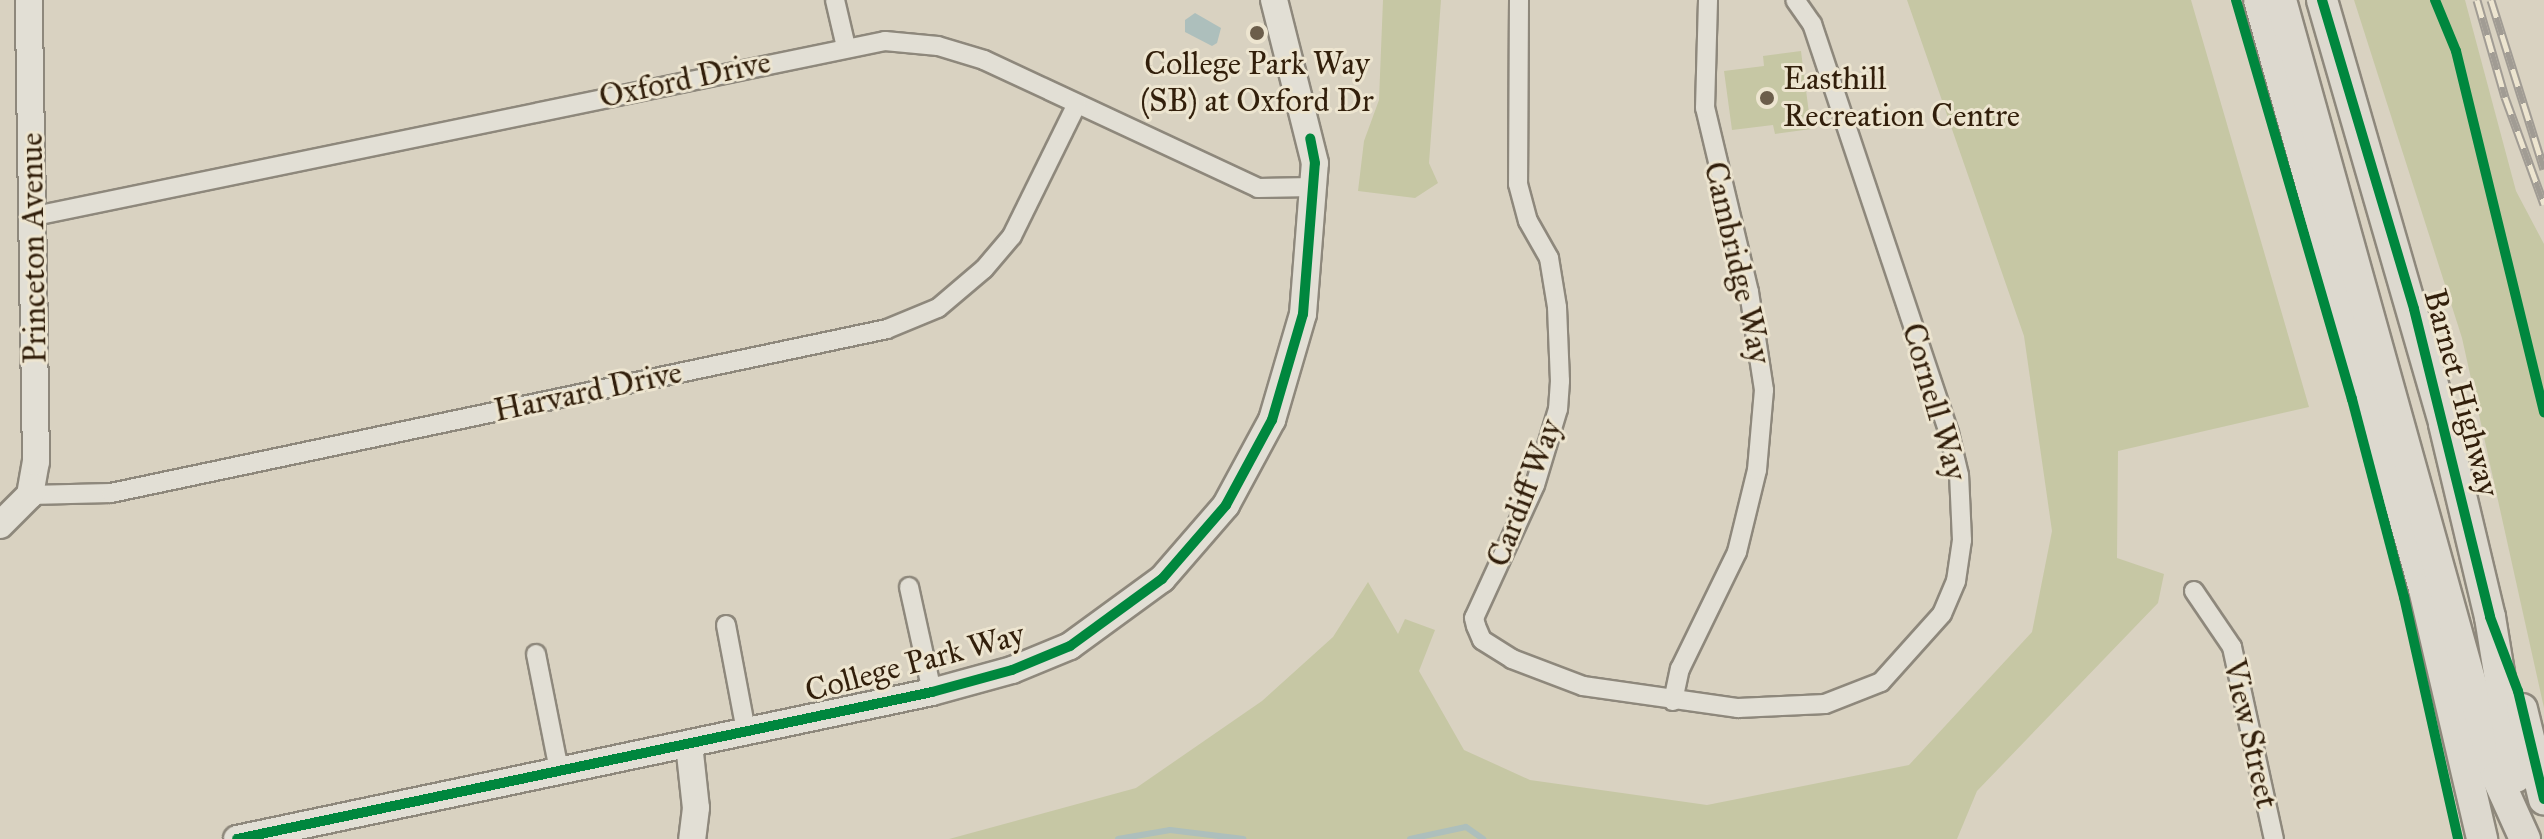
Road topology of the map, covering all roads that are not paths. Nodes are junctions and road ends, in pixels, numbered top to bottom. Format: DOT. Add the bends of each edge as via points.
graph roads {
  1 [pos="29,0"];
  2 [pos="835,0"];
  3 [pos="1274,0"];
  4 [pos="1519,0"];
  5 [pos="1708,0"];
  6 [pos="1795,0"];
  7 [pos="2259,0"];
  8 [pos="2281,0"];
  9 [pos="2322,0"];
  10 [pos="846,47"];
  11 [pos="1077,104"];
  12 [pos="1313,187"];
  13 [pos="35,216"];
  14 [pos="30,495"];
  15 [pos="0,525"];
  16 [pos="909,587"];
  17 [pos="2194,591"];
  18 [pos="2490,617"];
  19 [pos="726,625"];
  20 [pos="536,654"];
  21 [pos="932,692"];
  22 [pos="1673,701"];
  23 [pos="746,731"];
  24 [pos="689,744"];
  25 [pos="559,770"];
  26 [pos="2544,799"];
  27 [pos="237,839"];
  28 [pos="692,839"];
  29 [pos="2274,839"];
  30 [pos="2482,839"];
  31 [pos="2526,839"];
  1 -- 13 [label="street, Princeton Avenue"];
  2 -- 10 [label="street"];
  3 -- 12 [label="street, College Park Way" via="1307,122"];
  4 -- 22 [label="street, Cardiff Way" via="1518,184 1528,221 1549,258 1557,307 1558,409 1535,485 1474,618 1482,640 1512,659 1583,686"];
  5 -- 22 [label="street, Cambridge Way" via="1705,108 1749,292 1764,390 1757,470 1737,552 1680,669"];
  6 -- 22 [label="street, Cornell Way" via="1812,24 1949,433 1963,510 1956,581 1942,614 1918,647 1881,682 1854,696 1825,704 1738,708"];
  7 -- 30 [label="main road" via="2416,558"];
  8 -- 31 [label="main road" via="2497,777"];
  9 -- 18 [label="main road, Barnet Highway" via="2430,368"];
  10 -- 11 [label="street, Oxford Drive" via="901,41 950,49"];
  10 -- 13 [label="street, Oxford Drive"];
  11 -- 12 [label="street, Oxford Drive" via="1258,188"];
  11 -- 14 [label="street, Harvard Drive" via="1012,236 938,308 887,329 111,493"];
  12 -- 21 [label="street, College Park Way" via="1303,314 1272,420 1226,505 1162,579 1070,646 1012,670"];
  13 -- 14 [label="street, Princeton Avenue" via="36,462"];
  14 -- 15 [label="street"];
  16 -- 21 [label="street"];
  17 -- 29 [label="street, View Street" via="2232,647"];
  18 -- 26 [label="main road, Barnet Highway" via="2518,691"];
  18 -- 31 [label="main road, Barnet Highway"];
  19 -- 23 [label="street"];
  20 -- 25 [label="street"];
  21 -- 23 [label="street, College Park Way"];
  23 -- 24 [label="street, College Park Way"];
  24 -- 25 [label="street, College Park Way"];
  24 -- 28 [label="street" via="696,808"];
  25 -- 27 [label="street, College Park Way"];
}
